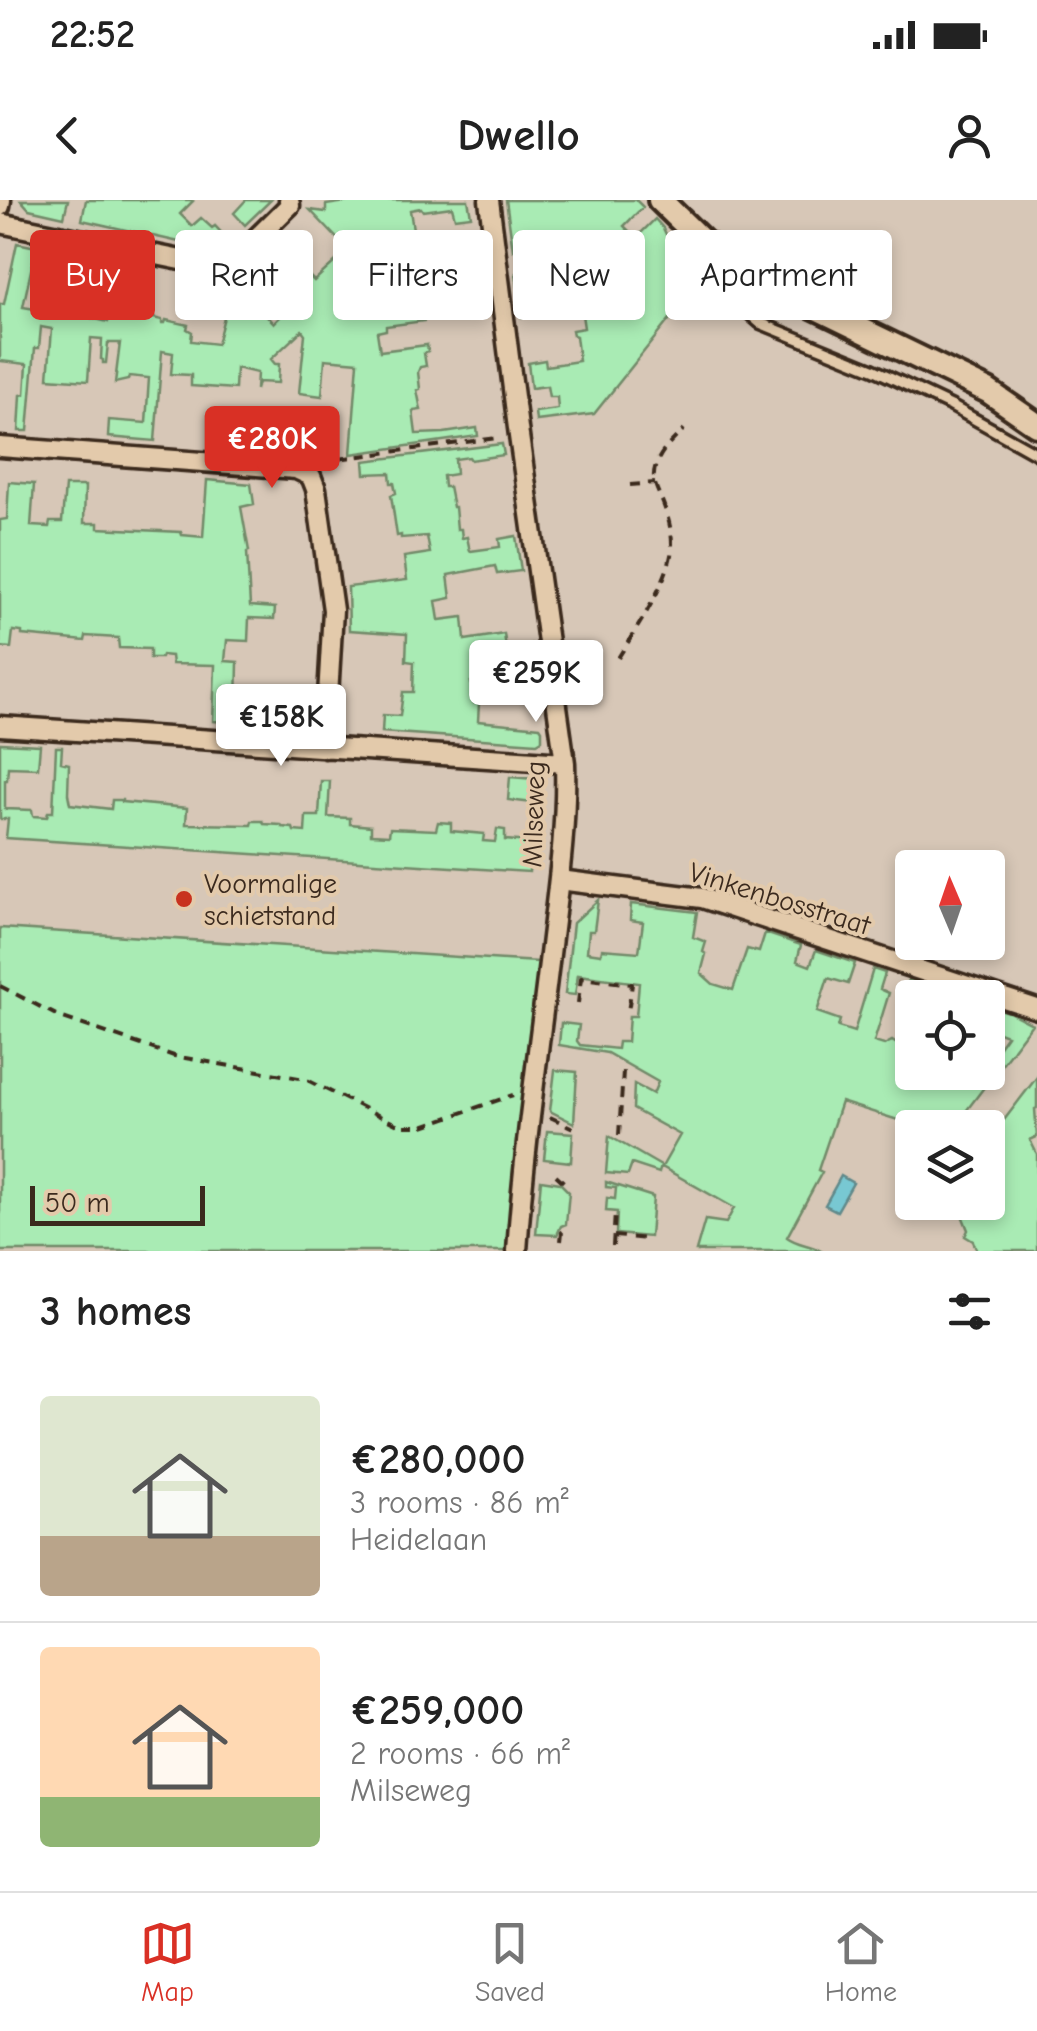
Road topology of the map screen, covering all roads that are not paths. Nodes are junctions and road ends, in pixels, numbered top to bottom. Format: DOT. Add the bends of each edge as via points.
graph roads {
  1 [pos="290,200"];
  2 [pos="489,200"];
  3 [pos="660,200"];
  4 [pos="0,223"];
  5 [pos="691,230"];
  6 [pos="755,320"];
  7 [pos="843,320"];
  8 [pos="1037,424"];
  9 [pos="0,447"];
  10 [pos="1037,454"];
  11 [pos="0,726"];
  12 [pos="325,748"];
  13 [pos="565,763"];
  14 [pos="560,880"];
  15 [pos="1037,1008"];
  16 [pos="517,1251"];
  1 -- 4 [label="street" via="225,270"];
  2 -- 13 [label="street, Milseweg"];
  3 -- 5 [label="street"];
  6 -- 10 [label="lane" via="889,376"];
  7 -- 8 [label="street" via="988,390"];
  9 -- 12 [label="street" via="289,468 311,476 333,610"];
  11 -- 12 [label="street"];
  12 -- 13 [label="street"];
  13 -- 14 [label="street, Milseweg"];
  14 -- 15 [label="street, Vinkenbosstraat" via="702,898"];
  14 -- 16 [label="street, Milseweg"];
}
